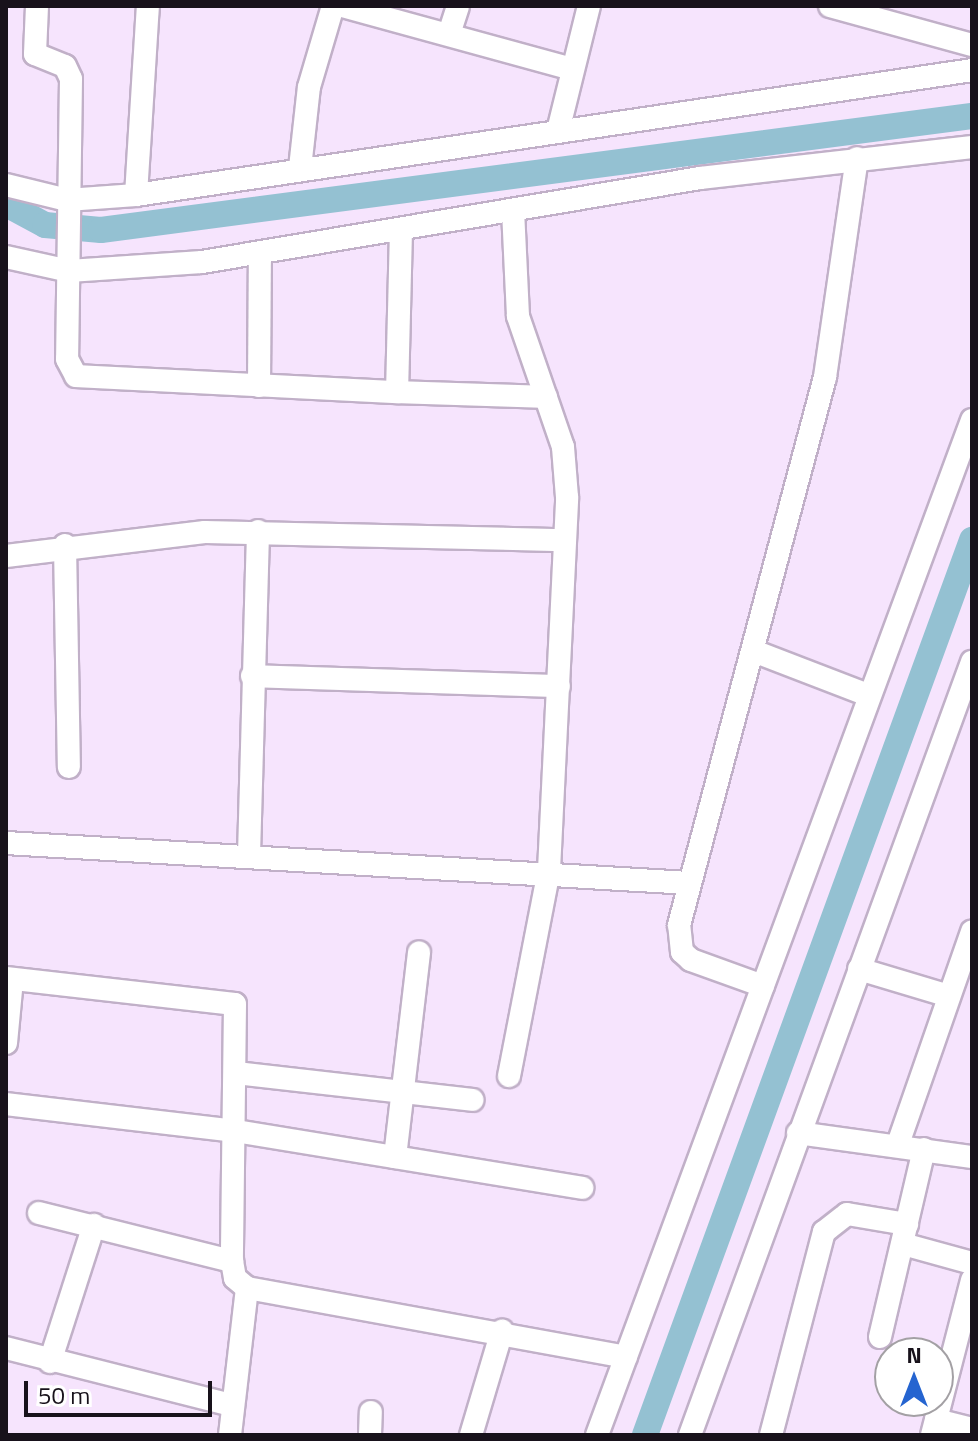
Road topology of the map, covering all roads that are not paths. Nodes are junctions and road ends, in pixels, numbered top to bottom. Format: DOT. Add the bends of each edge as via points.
graph roads {
  1 [pos="37,6"];
  2 [pos="148,6"];
  3 [pos="333,6"];
  4 [pos="342,6"];
  5 [pos="458,6"];
  6 [pos="589,6"];
  7 [pos="830,6"];
  8 [pos="450,31"];
  9 [pos="972,45"];
  10 [pos="573,69"];
  11 [pos="972,70"];
  12 [pos="558,131"];
  13 [pos="972,147"];
  14 [pos="857,158"];
  15 [pos="300,168"];
  16 [pos="6,185"];
  17 [pos="136,195"];
  18 [pos="68,210"];
  19 [pos="513,210"];
  20 [pos="401,230"];
  21 [pos="260,254"];
  22 [pos="6,257"];
  23 [pos="70,260"];
  24 [pos="259,386"];
  25 [pos="397,392"];
  26 [pos="546,397"];
  27 [pos="972,420"];
  28 [pos="258,531"];
  29 [pos="564,540"];
  30 [pos="65,545"];
  31 [pos="6,556"];
  32 [pos="756,652"];
  33 [pos="972,662"];
  34 [pos="252,676"];
  35 [pos="559,686"];
  36 [pos="868,695"];
  37 [pos="69,767"];
  38 [pos="6,843"];
  39 [pos="249,855"];
  40 [pos="549,870"];
  41 [pos="689,883"];
  42 [pos="972,931"];
  43 [pos="419,952"];
  44 [pos="859,969"];
  45 [pos="9,978"];
  46 [pos="763,986"];
  47 [pos="949,996"];
  48 [pos="6,1043"];
  49 [pos="236,1073"];
  50 [pos="509,1076"];
  51 [pos="403,1092"];
  52 [pos="472,1100"];
  53 [pos="6,1104"];
  54 [pos="235,1131"];
  55 [pos="798,1133"];
  56 [pos="898,1144"];
  57 [pos="924,1149"];
  58 [pos="395,1157"];
  59 [pos="972,1157"];
  60 [pos="582,1188"];
  61 [pos="39,1213"];
  62 [pos="94,1225"];
  63 [pos="905,1234"];
  64 [pos="232,1261"];
  65 [pos="972,1263"];
  66 [pos="972,1280"];
  67 [pos="247,1288"];
  68 [pos="502,1331"];
  69 [pos="880,1337"];
  70 [pos="6,1348"];
  71 [pos="626,1357"];
  72 [pos="50,1362"];
  73 [pos="231,1405"];
  74 [pos="371,1412"];
  75 [pos="934,1428"];
  76 [pos="972,1429"];
  77 [pos="230,1435"];
  78 [pos="370,1435"];
  79 [pos="471,1435"];
  80 [pos="597,1435"];
  81 [pos="690,1435"];
  82 [pos="771,1435"];
  1 -- 18 [label="street" via="35,54 65,66 71,79"];
  2 -- 17 [label="street"];
  3 -- 15 [label="street" via="309,87"];
  4 -- 8 [label="street"];
  5 -- 8 [label="street"];
  6 -- 10 [label="street"];
  7 -- 9 [label="street"];
  8 -- 10 [label="street"];
  10 -- 12 [label="street"];
  11 -- 12 [label="street"];
  12 -- 15 [label="street"];
  13 -- 14 [label="street"];
  14 -- 19 [label="street"];
  14 -- 32 [label="street" via="825,377"];
  15 -- 17 [label="street"];
  16 -- 18 [label="street"];
  17 -- 18 [label="street"];
  18 -- 23 [label="street"];
  19 -- 20 [label="street"];
  19 -- 26 [label="street" via="518,316"];
  20 -- 21 [label="street"];
  20 -- 25 [label="street"];
  21 -- 23 [label="street"];
  21 -- 24 [label="street"];
  22 -- 23 [label="street"];
  23 -- 24 [label="street" via="67,359 76,376"];
  24 -- 25 [label="street"];
  25 -- 26 [label="street"];
  26 -- 29 [label="street" via="563,447"];
  27 -- 36 [label="street"];
  28 -- 29 [label="street"];
  28 -- 30 [label="street"];
  28 -- 34 [label="street"];
  29 -- 35 [label="street"];
  30 -- 31 [label="street"];
  30 -- 37 [label="street"];
  32 -- 36 [label="street"];
  32 -- 41 [label="street"];
  33 -- 44 [label="street"];
  34 -- 35 [label="street"];
  34 -- 39 [label="street"];
  35 -- 40 [label="street"];
  36 -- 46 [label="street"];
  38 -- 39 [label="street"];
  39 -- 40 [label="street"];
  40 -- 41 [label="street"];
  40 -- 50 [label="street"];
  41 -- 46 [label="street" via="679,925 682,952"];
  42 -- 47 [label="street"];
  43 -- 51 [label="street"];
  44 -- 47 [label="street"];
  44 -- 55 [label="street"];
  45 -- 48 [label="street"];
  45 -- 49 [label="street" via="225,998 238,1015"];
  46 -- 71 [label="street"];
  47 -- 56 [label="street"];
  49 -- 51 [label="street"];
  49 -- 54 [label="street"];
  51 -- 52 [label="street"];
  51 -- 58 [label="street"];
  53 -- 54 [label="street"];
  54 -- 58 [label="street"];
  54 -- 64 [label="street"];
  55 -- 56 [label="street"];
  55 -- 81 [label="street"];
  56 -- 57 [label="street"];
  57 -- 59 [label="street"];
  57 -- 63 [label="street"];
  58 -- 60 [label="street"];
  61 -- 62 [label="street"];
  62 -- 64 [label="street"];
  62 -- 72 [label="street"];
  63 -- 65 [label="street"];
  63 -- 69 [label="street"];
  63 -- 82 [label="street" via="847,1214 824,1232"];
  64 -- 67 [label="street" via="235,1278"];
  66 -- 75 [label="street"];
  67 -- 68 [label="street"];
  67 -- 73 [label="street"];
  68 -- 71 [label="street"];
  68 -- 79 [label="street"];
  70 -- 72 [label="street"];
  71 -- 80 [label="street"];
  72 -- 73 [label="street"];
  73 -- 77 [label="street"];
  74 -- 78 [label="street"];
  75 -- 76 [label="street"];
}
